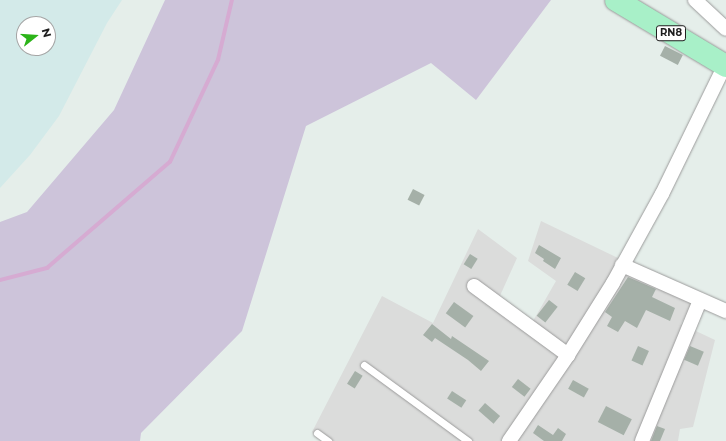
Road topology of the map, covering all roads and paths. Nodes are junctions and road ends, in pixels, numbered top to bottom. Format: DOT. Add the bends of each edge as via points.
graph roads {
  1 [pos="616,0"];
  2 [pos="695,0"];
  3 [pos="726,29"];
  4 [pos="726,65"];
  5 [pos="622,265"];
  6 [pos="474,286"];
  7 [pos="700,300"];
  8 [pos="726,311"];
  9 [pos="568,355"];
  10 [pos="364,365"];
  11 [pos="317,433"];
  12 [pos="328,441"];
  13 [pos="468,441"];
  14 [pos="509,441"];
  15 [pos="642,441"];
  1 -- 4 [label="main road, RN8"];
  2 -- 3 [label="street"];
  4 -- 5 [label="street" via="662,194"];
  5 -- 7 [label="street"];
  5 -- 9 [label="street"];
  6 -- 9 [label="street"];
  7 -- 8 [label="street"];
  7 -- 15 [label="street"];
  9 -- 14 [label="street"];
  10 -- 13 [label="lane"];
  11 -- 12 [label="lane"];
}
